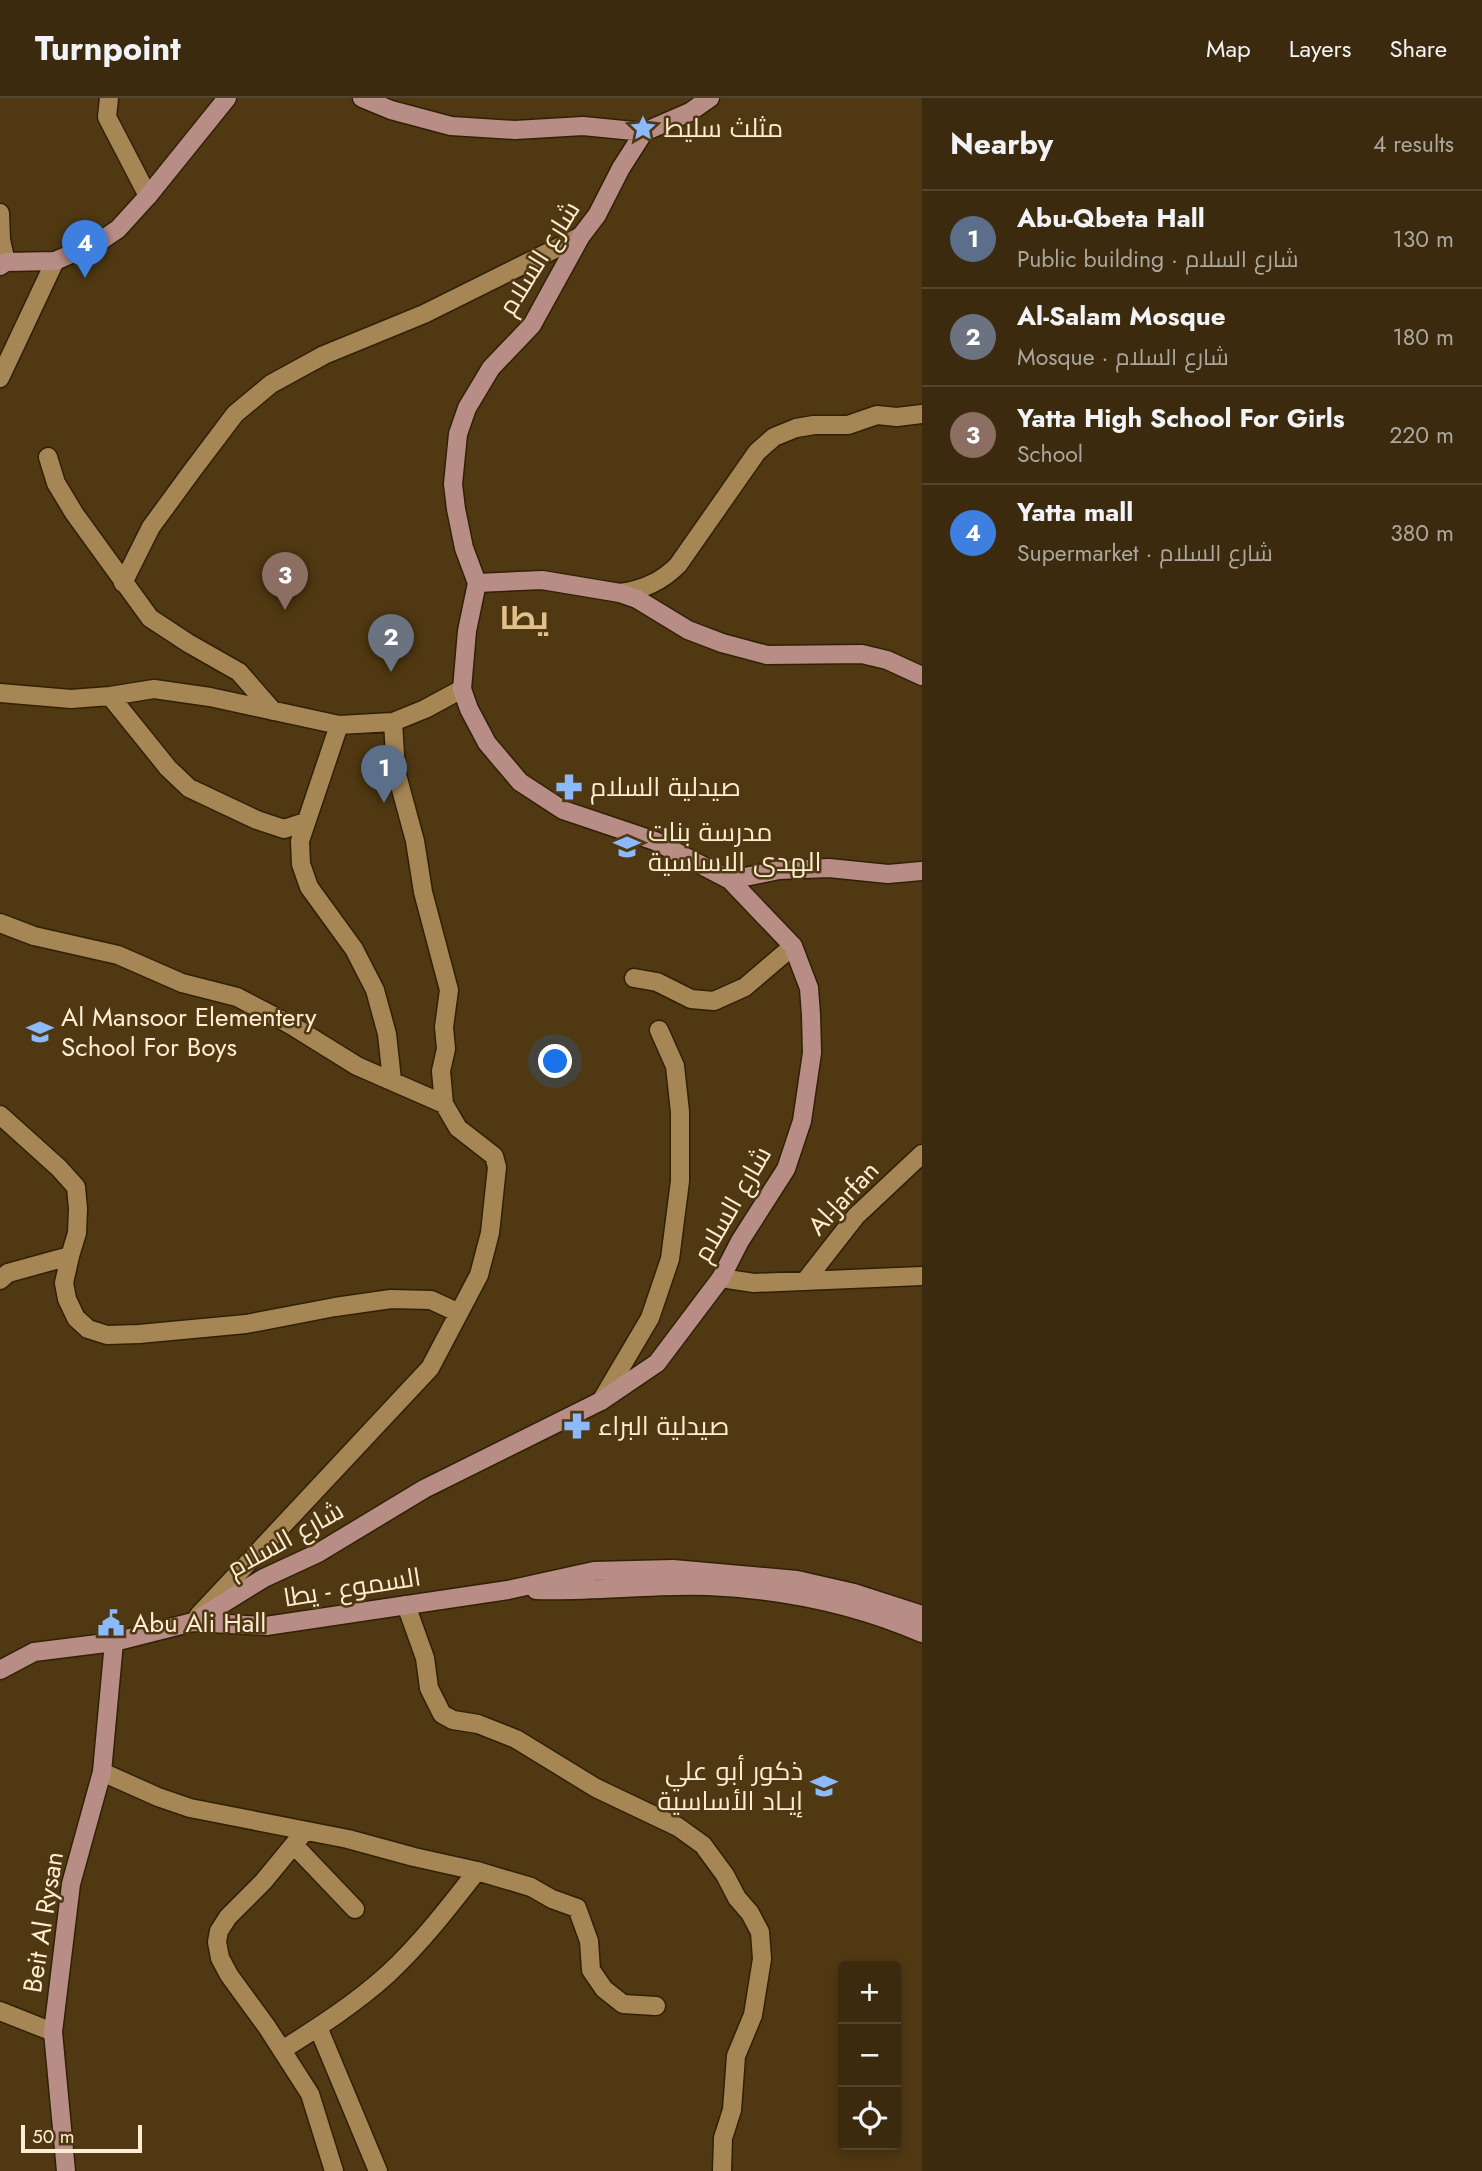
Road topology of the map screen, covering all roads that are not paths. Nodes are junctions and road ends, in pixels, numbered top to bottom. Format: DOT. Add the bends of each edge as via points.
graph roads {
  1 [pos="109,98"];
  2 [pos="227,98"];
  3 [pos="362,98"];
  4 [pos="710,98"];
  5 [pos="644,132"];
  6 [pos="148,196"];
  7 [pos="0,213"];
  8 [pos="581,236"];
  9 [pos="55,261"];
  10 [pos="3,264"];
  11 [pos="0,378"];
  12 [pos="922,414"];
  13 [pos="48,457"];
  14 [pos="123,583"];
  15 [pos="477,583"];
  16 [pos="620,593"];
  17 [pos="922,676"];
  18 [pos="462,689"];
  19 [pos="0,693"];
  20 [pos="110,696"];
  21 [pos="274,711"];
  22 [pos="393,722"];
  23 [pos="339,725"];
  24 [pos="305,822"];
  25 [pos="922,871"];
  26 [pos="730,880"];
  27 [pos="0,923"];
  28 [pos="793,946"];
  29 [pos="634,978"];
  30 [pos="659,1030"];
  31 [pos="393,1080"];
  32 [pos="444,1104"];
  33 [pos="0,1115"];
  34 [pos="922,1154"];
  35 [pos="70,1256"];
  36 [pos="922,1276"];
  37 [pos="720,1278"];
  38 [pos="0,1280"];
  39 [pos="806,1280"];
  40 [pos="459,1313"];
  41 [pos="601,1401"];
  42 [pos="508,1590"];
  43 [pos="406,1605"];
  44 [pos="922,1615"];
  45 [pos="193,1622"];
  46 [pos="922,1633"];
  47 [pos="114,1642"];
  48 [pos="0,1670"];
  49 [pos="102,1772"];
  50 [pos="300,1838"];
  51 [pos="477,1871"];
  52 [pos="355,1909"];
  53 [pos="656,2006"];
  54 [pos="0,2011"];
  55 [pos="318,2027"];
  56 [pos="53,2032"];
  57 [pos="282,2050"];
  58 [pos="66,2171"];
  59 [pos="334,2171"];
  60 [pos="379,2171"];
  61 [pos="722,2171"];
  1 -- 6 [label="street" via="107,117"];
  2 -- 6 [label="main road"];
  3 -- 5 [label="main road" via="450,126"];
  4 -- 5 [label="main road"];
  5 -- 8 [label="main road, شارع السلام"];
  6 -- 9 [label="main road" via="118,229"];
  7 -- 10 [label="street"];
  8 -- 14 [label="street" via="271,384 235,414 164,508"];
  8 -- 15 [label="main road, شارع السلام" via="532,325 491,368 467,408 458,434 453,484 456,509"];
  9 -- 10 [label="main road"];
  9 -- 11 [label="street"];
  12 -- 16 [label="street" via="877,415 848,425 808,425 774,437 757,452 678,565 650,586"];
  13 -- 14 [label="street" via="56,483"];
  14 -- 21 [label="street" via="150,618 239,672"];
  15 -- 16 [label="main road" via="542,580"];
  15 -- 18 [label="main road, شارع السلام"];
  16 -- 17 [label="main road" via="722,643 768,655 862,654"];
  18 -- 22 [label="street"];
  18 -- 26 [label="main road, شارع السلام" via="487,743 520,782 564,810 655,841"];
  19 -- 20 [label="street" via="71,699"];
  20 -- 21 [label="street" via="154,689"];
  20 -- 24 [label="street" via="189,788 284,829"];
  21 -- 23 [label="street"];
  22 -- 23 [label="street"];
  22 -- 32 [label="street" via="396,771 449,990 441,1071"];
  23 -- 24 [label="street"];
  24 -- 31 [label="street" via="299,852 304,876 370,980 387,1034"];
  25 -- 26 [label="main road" via="779,870"];
  26 -- 28 [label="main road, شارع السلام"];
  27 -- 31 [label="street" via="34,936 118,955 182,983 237,997 357,1066"];
  28 -- 29 [label="street" via="745,986 714,1001 691,999 657,982"];
  28 -- 37 [label="main road, شارع السلام" via="809,988 811,1016 812,1053 802,1121 786,1169"];
  30 -- 41 [label="street" via="675,1066 680,1112 680,1181 670,1259 650,1318"];
  31 -- 32 [label="street"];
  32 -- 40 [label="street" via="458,1128 494,1156 497,1167 490,1233 479,1275"];
  33 -- 35 [label="street" via="76,1187 77,1233"];
  34 -- 39 [label="street, Al-Jarfan" via="856,1216"];
  35 -- 38 [label="street" via="8,1273"];
  35 -- 40 [label="street" via="64,1283 67,1300 88,1329 107,1335 246,1324 391,1299 430,1300"];
  36 -- 39 [label="street"];
  37 -- 39 [label="street" via="754,1283"];
  37 -- 41 [label="main road, شارع السلام" via="657,1363"];
  40 -- 45 [label="street" via="430,1368"];
  41 -- 45 [label="main road, شارع السلام" via="424,1489"];
  42 -- 43 [label="main road, السموع - يطا"];
  42 -- 44 [label="main road, السموع - يطا" via="594,1571 673,1569 797,1580 854,1592"];
  42 -- 46 [label="main road, السموع - يطا" via="706,1586 766,1590 837,1604"];
  43 -- 45 [label="main road, السموع - يطا" via="267,1626"];
  43 -- 61 [label="street" via="425,1658 429,1688 442,1714 516,1739 596,1788 678,1827 703,1845 750,1913 760,1932 762,1959 753,2015 736,2056"];
  45 -- 47 [label="main road, السموع - يطا"];
  47 -- 48 [label="main road, السموع - يطا" via="34,1653"];
  47 -- 49 [label="main road, Beit Al Rysan"];
  49 -- 50 [label="street" via="182,1805"];
  49 -- 56 [label="main road, Beit Al Rysan" via="71,1884"];
  50 -- 51 [label="street"];
  50 -- 52 [label="street"];
  50 -- 57 [label="street" via="228,1917 217,1942 229,1975"];
  51 -- 53 [label="street" via="531,1887 576,1908 589,1941 591,1970 604,1989 622,2004"];
  51 -- 55 [label="street" via="437,1924 387,1975"];
  54 -- 56 [label="street"];
  55 -- 57 [label="street"];
  55 -- 60 [label="street"];
  56 -- 58 [label="main road, Beit Al Rysan"];
  57 -- 59 [label="street" via="313,2102"];
}
